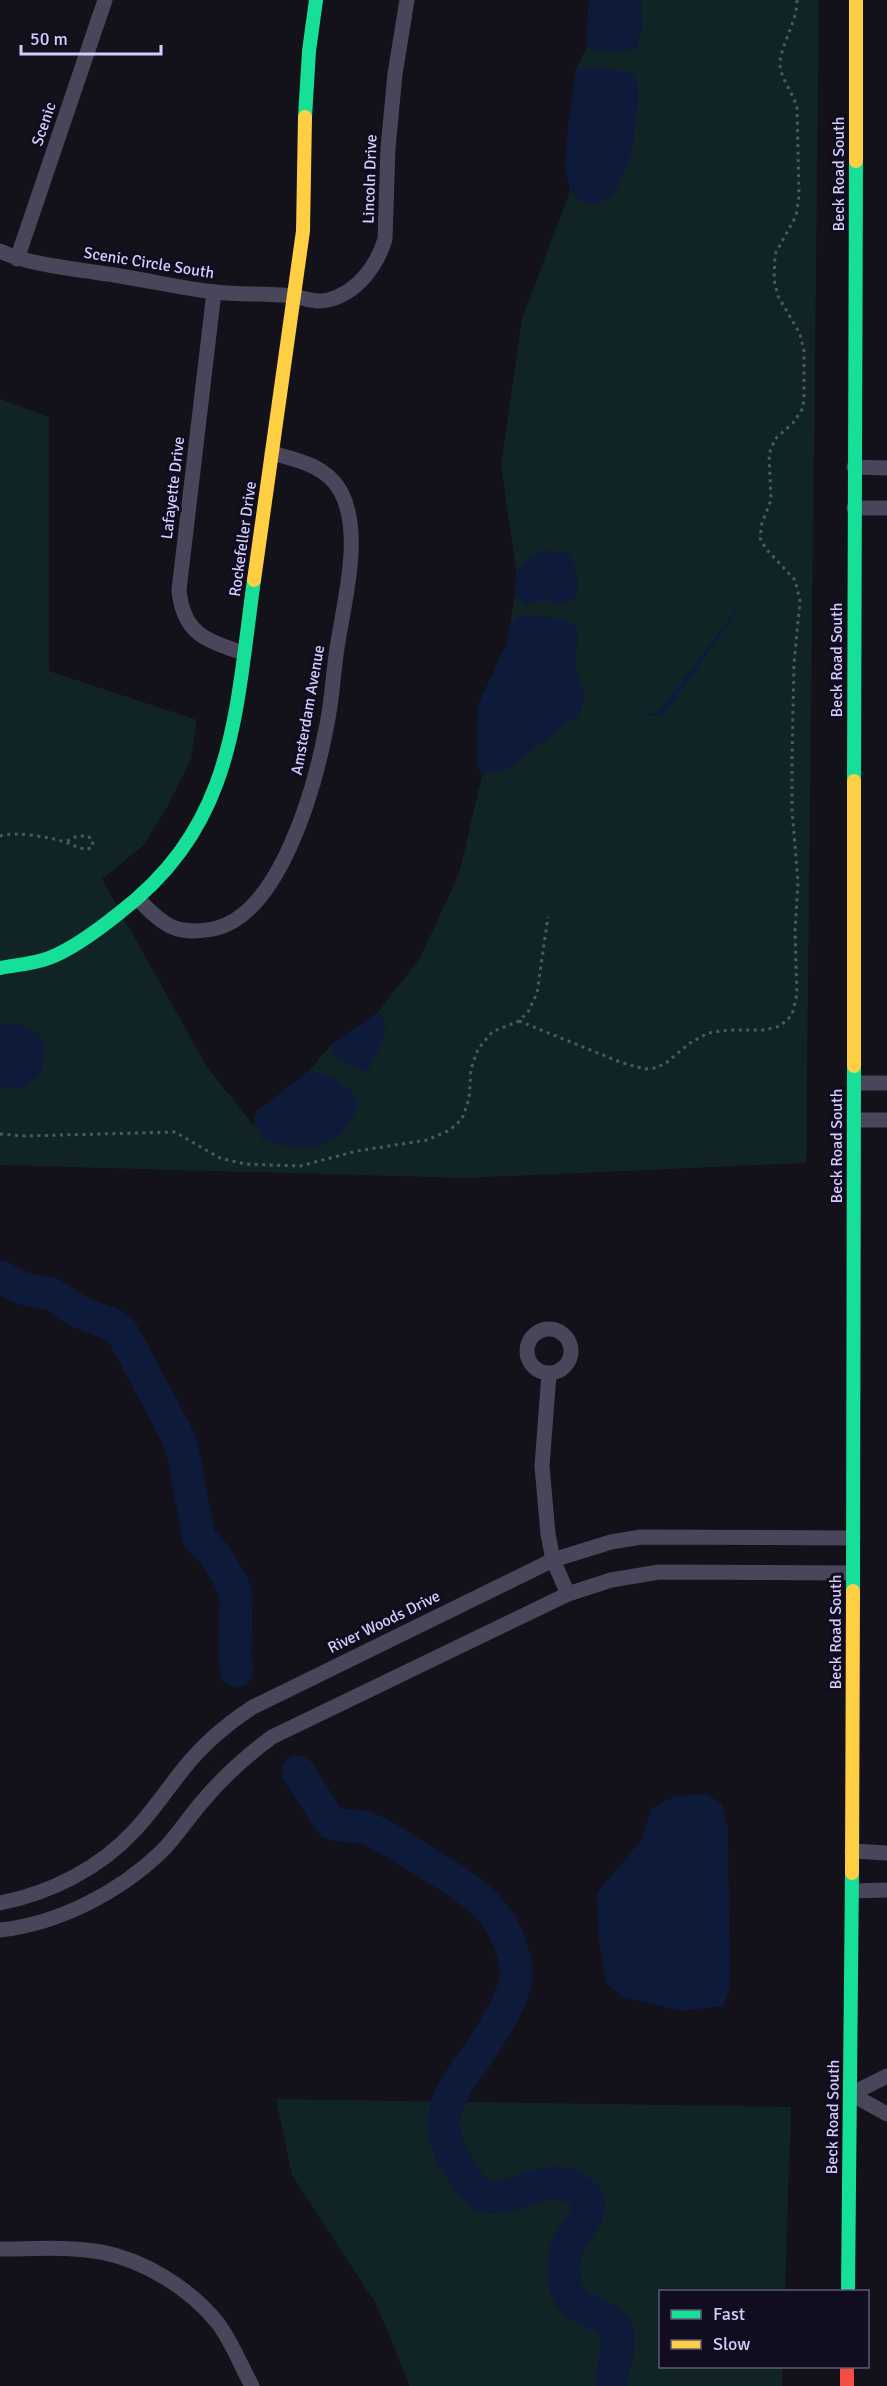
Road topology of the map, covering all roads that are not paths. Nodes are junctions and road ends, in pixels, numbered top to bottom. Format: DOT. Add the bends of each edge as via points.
graph roads {
  1 [pos="105,0"];
  2 [pos="316,0"];
  3 [pos="407,0"];
  4 [pos="856,0"];
  5 [pos="0,251"];
  6 [pos="17,259"];
  7 [pos="214,292"];
  8 [pos="294,296"];
  9 [pos="272,453"];
  10 [pos="854,467"];
  11 [pos="887,468"];
  12 [pos="854,508"];
  13 [pos="887,508"];
  14 [pos="243,653"];
  15 [pos="138,899"];
  16 [pos="0,968"];
  17 [pos="854,1083"];
  18 [pos="887,1083"];
  19 [pos="854,1120"];
  20 [pos="887,1120"];
  21 [pos="549,1374"];
  22 [pos="853,1538"];
  23 [pos="553,1560"];
  24 [pos="853,1574"];
  25 [pos="568,1594"];
  26 [pos="852,1851"];
  27 [pos="887,1852"];
  28 [pos="887,1890"];
  29 [pos="852,1891"];
  30 [pos="0,1903"];
  31 [pos="0,1930"];
  32 [pos="887,2076"];
  33 [pos="851,2094"];
  34 [pos="887,2114"];
  35 [pos="0,2249"];
  36 [pos="848,2290"];
  37 [pos="847,2368"];
  38 [pos="252,2386"];
  39 [pos="847,2386"];
  1 -- 6 [label="street, Scenic"];
  2 -- 8 [label="main road, Rockefeller Drive" via="305,114 303,231"];
  3 -- 8 [label="street, Lincoln Drive" via="395,74 386,229 381,254 366,276 330,300 312,302"];
  4 -- 10 [label="main road, Beck Road South"];
  5 -- 6 [label="street, Scenic Circle South"];
  6 -- 7 [label="street, Scenic Circle South"];
  7 -- 8 [label="street, Scenic Circle South"];
  7 -- 14 [label="street, Lafayette Drive" via="179,590 186,620 199,635"];
  8 -- 9 [label="main road, Rockefeller Drive"];
  9 -- 14 [label="main road, Rockefeller Drive"];
  9 -- 15 [label="street, Amsterdam Avenue" via="321,470 340,490 349,511 352,533 327,727 313,786 299,825 270,883 251,909 239,917 220,928 187,931 165,925"];
  10 -- 11 [label="street"];
  10 -- 12 [label="main road, Beck Road South"];
  12 -- 13 [label="street"];
  12 -- 17 [label="main road, Beck Road South"];
  14 -- 15 [label="main road, Rockefeller Drive" via="229,747 217,786 185,846"];
  15 -- 16 [label="main road, Rockefeller Drive" via="53,957"];
  17 -- 18 [label="street"];
  17 -- 19 [label="main road, Beck Road South"];
  19 -- 20 [label="street"];
  19 -- 22 [label="main road, Beck Road South"];
  21 -- 23 [label="street" via="542,1466"];
  22 -- 23 [label="street, River Woods Drive" via="641,1537"];
  22 -- 24 [label="main road, Beck Road South"];
  23 -- 25 [label="street"];
  23 -- 30 [label="street, River Woods Drive" via="253,1707 204,1745 136,1829 99,1862 42,1892"];
  24 -- 25 [label="street" via="658,1572 611,1580"];
  24 -- 26 [label="main road, Beck Road South"];
  25 -- 31 [label="street" via="272,1737 224,1777 174,1838 135,1873 81,1906 35,1923"];
  26 -- 27 [label="street"];
  26 -- 29 [label="main road, Beck Road South"];
  28 -- 29 [label="street"];
  29 -- 33 [label="main road, Beck Road South"];
  32 -- 33 [label="street"];
  33 -- 34 [label="street"];
  33 -- 36 [label="main road, Beck Road South"];
  35 -- 38 [label="street" via="102,2252 155,2272 186,2291 217,2322"];
  37 -- 39 [label="main road"];
}
